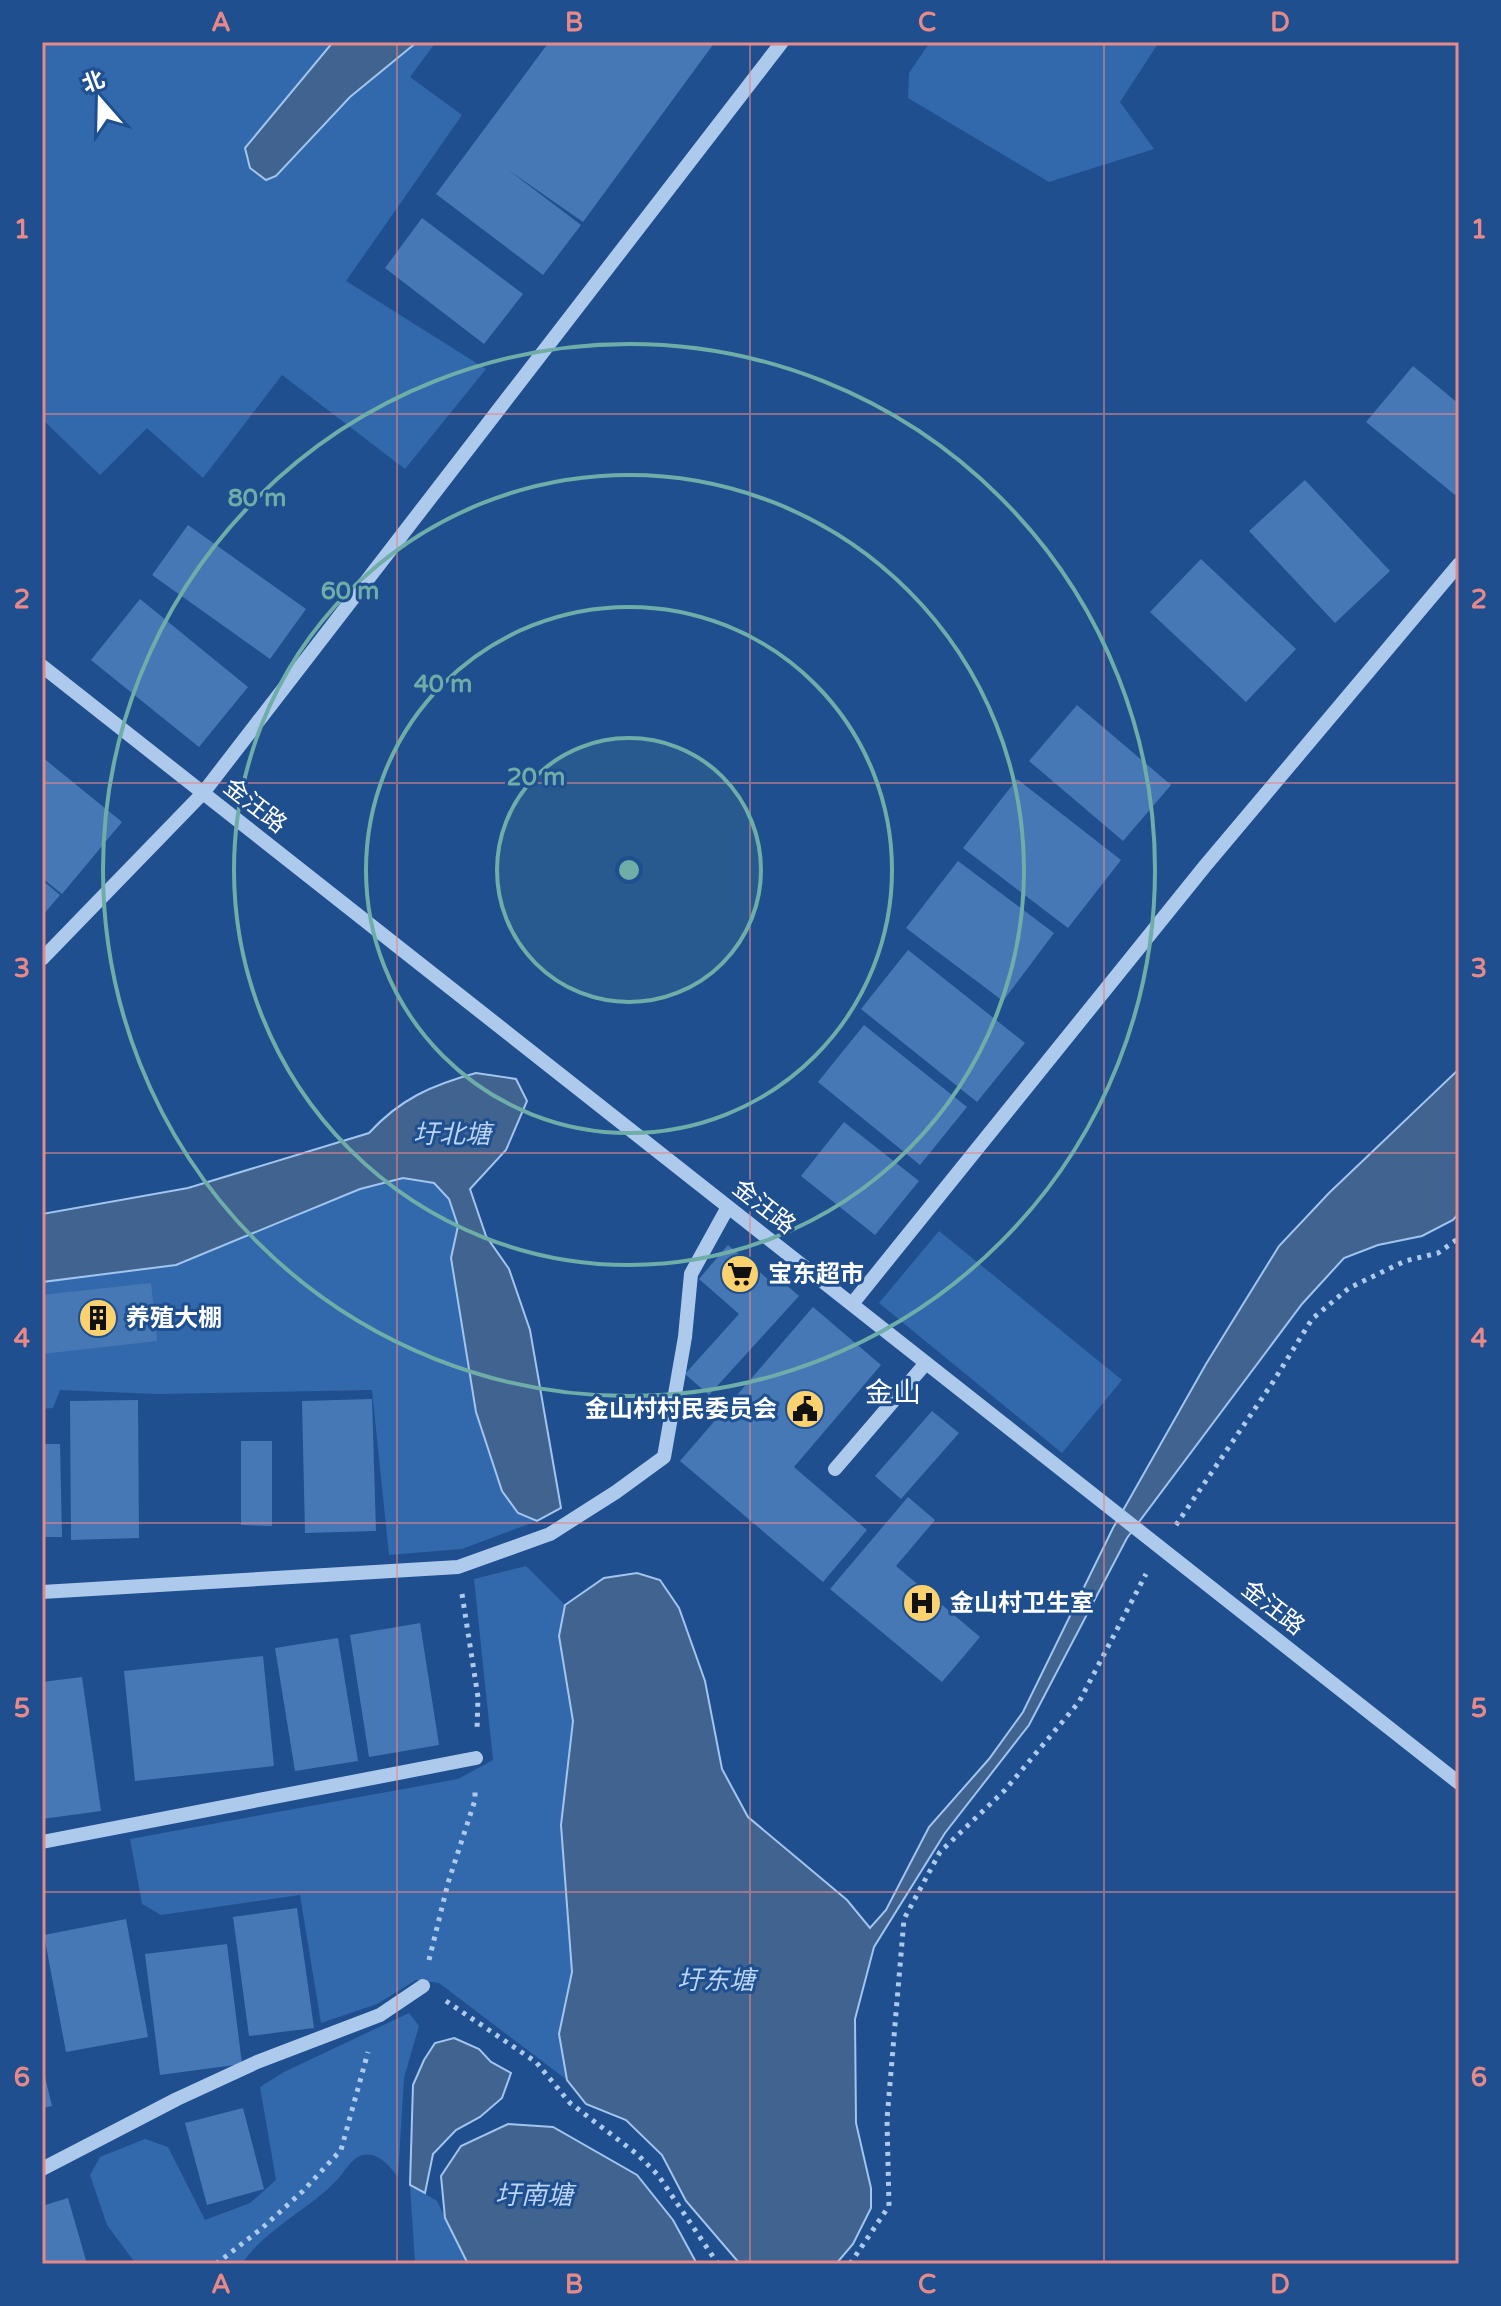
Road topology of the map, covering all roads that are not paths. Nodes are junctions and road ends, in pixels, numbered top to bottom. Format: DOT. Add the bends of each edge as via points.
graph roads {
  1 [pos="782,42"];
  2 [pos="1459,564"];
  3 [pos="42,666"];
  4 [pos="203,793"];
  5 [pos="42,959"];
  6 [pos="728,1207"];
  7 [pos="852,1304"];
  8 [pos="926,1363"];
  9 [pos="835,1469"];
  10 [pos="42,1592"];
  11 [pos="476,1758"];
  12 [pos="1459,1783"];
  13 [pos="42,1842"];
  14 [pos="423,1986"];
  15 [pos="42,2169"];
  1 -- 4 [label="street"];
  2 -- 7 [label="street" via="1205,866"];
  3 -- 4 [label="street, 金汪路"];
  4 -- 5 [label="street"];
  4 -- 6 [label="street, 金汪路"];
  6 -- 7 [label="street, 金汪路"];
  6 -- 10 [label="street" via="691,1274 664,1457 550,1534 458,1567"];
  7 -- 8 [label="street, 金汪路"];
  8 -- 9 [label="street"];
  8 -- 12 [label="street, 金汪路"];
  11 -- 13 [label="street"];
  14 -- 15 [label="street" via="380,2015 257,2062"];
}
